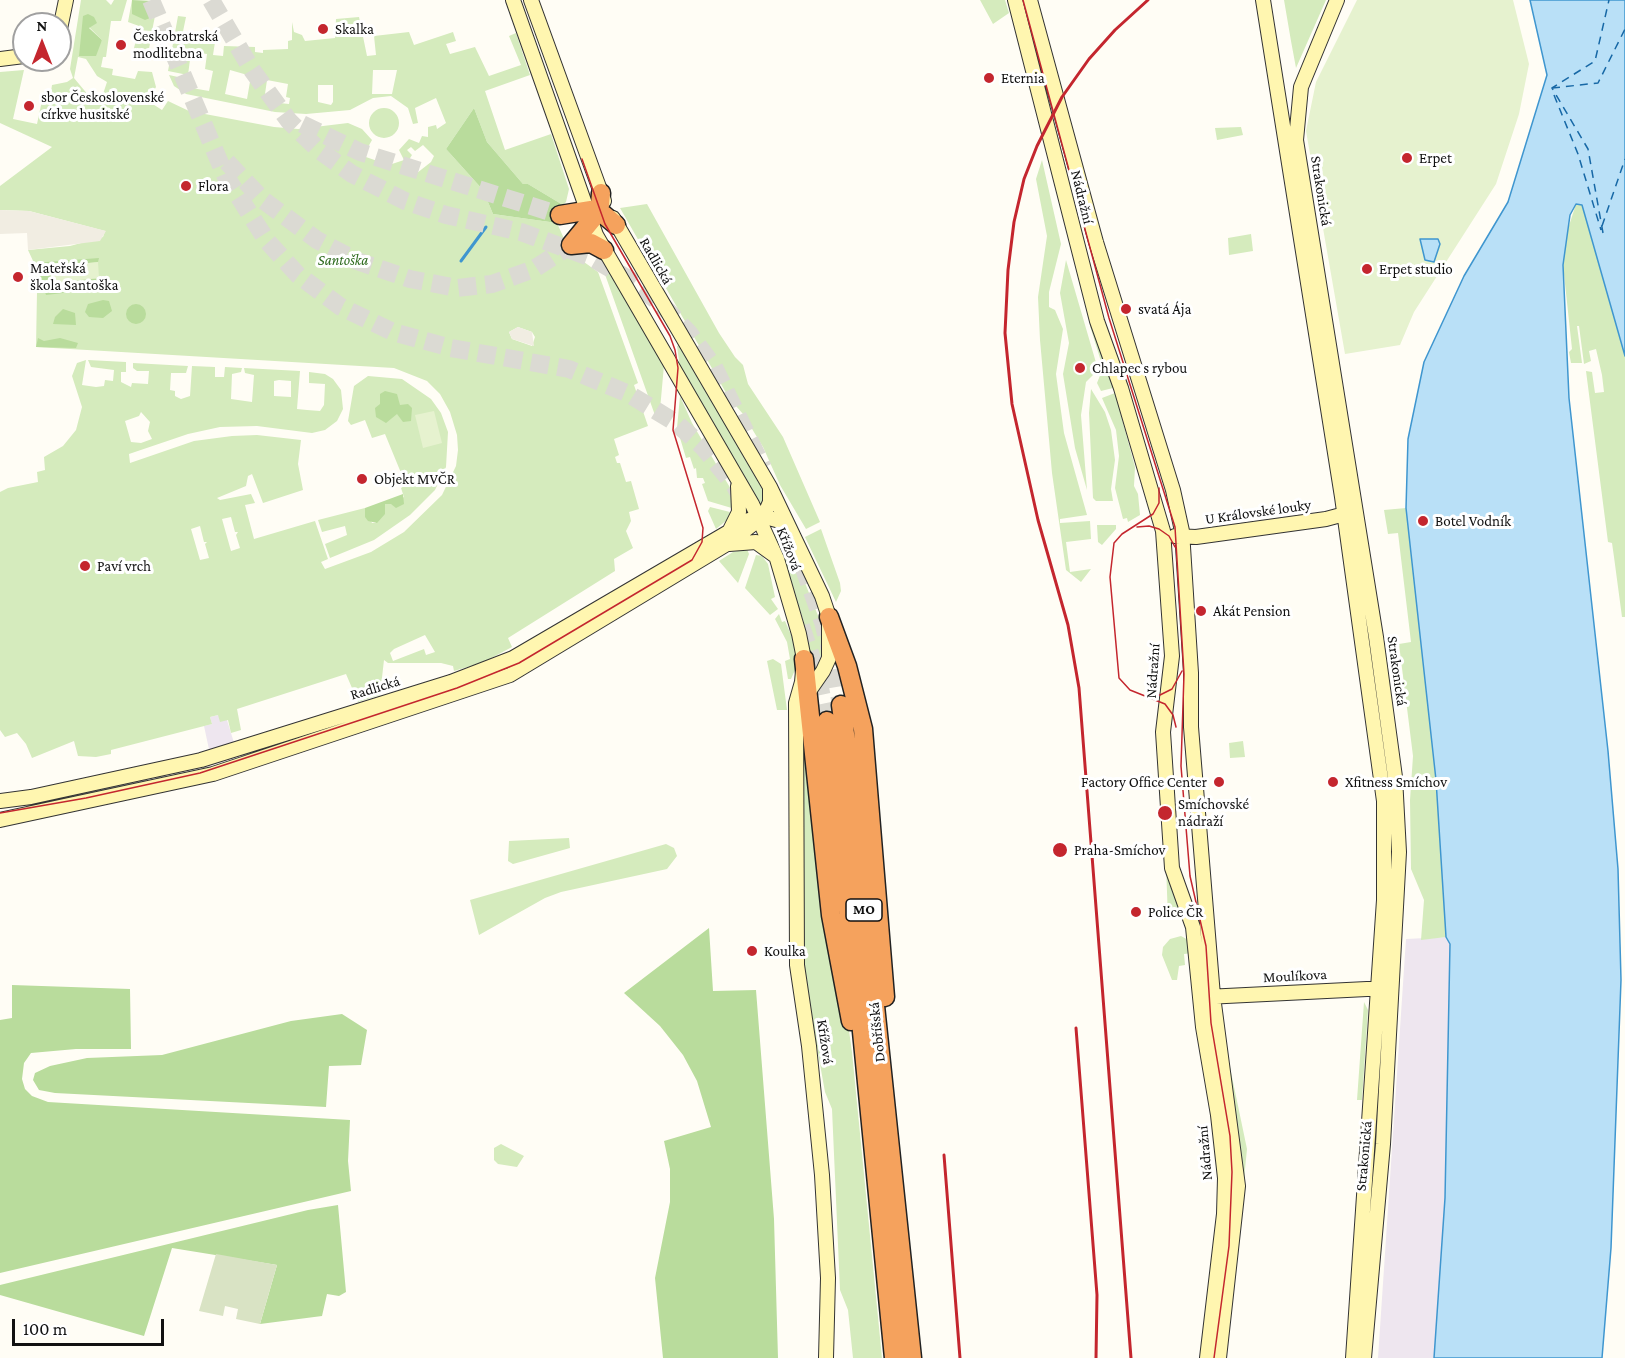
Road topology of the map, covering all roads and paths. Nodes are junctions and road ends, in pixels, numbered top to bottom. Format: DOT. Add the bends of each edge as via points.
graph roads {
  1 [pos="513,0"];
  2 [pos="531,0"];
  3 [pos="1015,0"];
  4 [pos="1030,0"];
  5 [pos="1263,0"];
  6 [pos="1337,0"];
  7 [pos="1267,29"];
  8 [pos="1301,87"];
  9 [pos="601,193"];
  10 [pos="560,215"];
  11 [pos="591,215"];
  12 [pos="616,225"];
  13 [pos="604,250"];
  14 [pos="738,483"];
  15 [pos="770,487"];
  16 [pos="1350,512"];
  17 [pos="759,518"];
  18 [pos="787,524"];
  19 [pos="1163,534"];
  20 [pos="728,537"];
  21 [pos="1183,537"];
  22 [pos="777,560"];
  23 [pos="829,617"];
  24 [pos="804,659"];
  25 [pos="809,691"];
  26 [pos="841,705"];
  27 [pos="827,721"];
  28 [pos="797,731"];
  29 [pos="0,801"];
  30 [pos="0,820"];
  31 [pos="1385,988"];
  32 [pos="1207,997"];
  33 [pos="867,1102"];
  34 [pos="886,1115"];
  35 [pos="826,1358"];
  36 [pos="894,1358"];
  37 [pos="912,1358"];
  38 [pos="1207,1358"];
  39 [pos="1219,1358"];
  40 [pos="1353,1358"];
  41 [pos="1364,1358"];
  1 -- 11 [label="main road"];
  2 -- 9 [label="main road, Radlická"];
  3 -- 19 [label="main road, Nádražní" via="1097,321 1121,388"];
  4 -- 21 [label="main road, Nádražní" via="1096,242 1173,490"];
  5 -- 7 [label="main road, Strakonická"];
  6 -- 8 [label="main road, Strakonická"];
  7 -- 8 [label="main road" via="1278,49 1285,87 1293,91"];
  7 -- 16 [label="main road, Strakonická"];
  8 -- 16 [label="main road, Strakonická" via="1296,140"];
  9 -- 11 [label="highway"];
  9 -- 12 [label="main road, Radlická"];
  10 -- 11 [label="highway"];
  11 -- 12 [label="highway"];
  11 -- 13 [label="main road"];
  11 -- 13 [label="highway" via="571,245 591,243"];
  12 -- 15 [label="main road, Radlická"];
  13 -- 14 [label="main road"];
  14 -- 17 [label="main road"];
  14 -- 20 [label="main road" via="739,512"];
  15 -- 17 [label="main road" via="769,506"];
  15 -- 18 [label="main road, Radlická"];
  16 -- 21 [label="main road, U Královské louky"];
  16 -- 31 [label="main road, Strakonická" via="1384,801"];
  17 -- 18 [label="main road"];
  17 -- 20 [label="main road"];
  17 -- 22 [label="main road, Křížová"];
  18 -- 23 [label="main road, Radlická"];
  19 -- 21 [label="main road, U Královské louky"];
  19 -- 32 [label="main road, Nádražní" via="1172,656 1163,732 1171,854 1173,873 1193,927"];
  20 -- 22 [label="main road" via="765,546"];
  20 -- 29 [label="main road, Radlická" via="493,666 201,760"];
  20 -- 30 [label="main road, Radlická" via="510,675 203,777"];
  21 -- 32 [label="main road, Nádražní"];
  22 -- 24 [label="main road, Křížová"];
  23 -- 25 [label="main road, Křížová" via="829,658"];
  23 -- 34 [label="highway" via="863,729 889,1050"];
  24 -- 25 [label="highway"];
  24 -- 28 [label="main road, Křížová" via="796,703"];
  25 -- 28 [label="main road, Křížová"];
  25 -- 33 [label="highway" via="835,950"];
  26 -- 34 [label="highway, Dobříšská / MO"];
  27 -- 33 [label="highway, Dobříšská / MO"];
  28 -- 35 [label="main road, Křížová" via="797,965 823,1185 828,1278"];
  31 -- 32 [label="main road, Moulíkova"];
  31 -- 40 [label="main road, Strakonická"];
  31 -- 41 [label="main road, Strakonická" via="1383,1144"];
  32 -- 38 [label="main road, Nádražní" via="1225,1178"];
  32 -- 39 [label="main road, Nádražní" via="1233,1131 1238,1186"];
  33 -- 36 [label="highway, Dobříšská / MO"];
  34 -- 37 [label="highway, Dobříšská / MO"];
}
